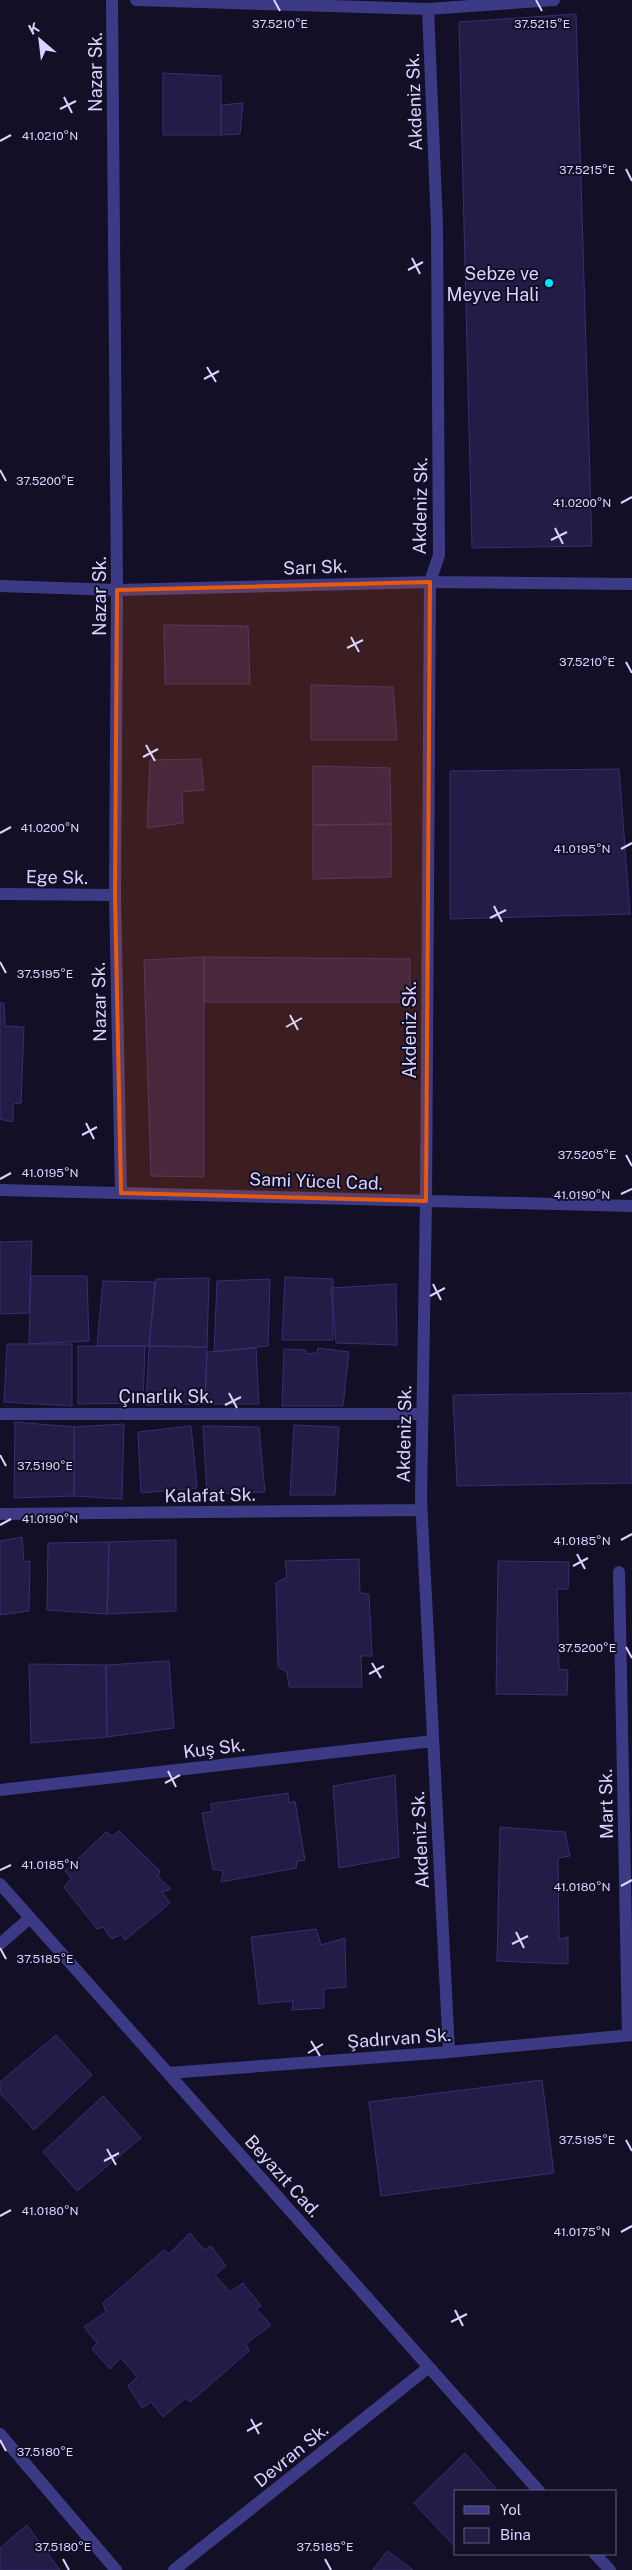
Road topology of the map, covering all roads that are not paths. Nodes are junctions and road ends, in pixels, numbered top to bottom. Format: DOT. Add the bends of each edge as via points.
graph roads {
  1 [pos="112,0"];
  2 [pos="136,0"];
  3 [pos="554,0"];
  4 [pos="428,9"];
  5 [pos="430,582"];
  6 [pos="632,584"];
  7 [pos="0,586"];
  8 [pos="117,590"];
  9 [pos="0,894"];
  10 [pos="115,895"];
  11 [pos="0,1190"];
  12 [pos="120,1193"];
  13 [pos="426,1202"];
  14 [pos="632,1206"];
  15 [pos="0,1414"];
  16 [pos="421,1414"];
  17 [pos="421,1510"];
  18 [pos="0,1514"];
  19 [pos="619,1572"];
  20 [pos="433,1741"];
  21 [pos="0,1790"];
  22 [pos="0,1884"];
  23 [pos="30,1918"];
  24 [pos="0,1944"];
  25 [pos="630,2035"];
  26 [pos="449,2052"];
  27 [pos="168,2073"];
  28 [pos="429,2367"];
  29 [pos="0,2434"];
  30 [pos="539,2490"];
  31 [pos="596,2555"];
  32 [pos="116,2570"];
  33 [pos="174,2570"];
  34 [pos="610,2570"];
  1 -- 8 [label="street, Nazar Sk."];
  2 -- 4 [label="street"];
  3 -- 4 [label="street"];
  4 -- 5 [label="street, Akdeniz Sk." via="437,226 439,545"];
  5 -- 6 [label="street, Sarı Sk."];
  5 -- 8 [label="street, Sarı Sk."];
  5 -- 13 [label="street, Akdeniz Sk."];
  7 -- 8 [label="street, Sarı Sk."];
  8 -- 10 [label="street, Nazar Sk."];
  9 -- 10 [label="street, Ege Sk."];
  10 -- 12 [label="street, Nazar Sk."];
  11 -- 12 [label="street, Sami Yücel Cad."];
  12 -- 13 [label="street, Sami Yücel Cad."];
  13 -- 14 [label="street, Sami Yücel Cad."];
  13 -- 16 [label="street, Akdeniz Sk."];
  15 -- 16 [label="street, Çınarlık Sk."];
  16 -- 17 [label="street, Akdeniz Sk."];
  17 -- 18 [label="street, Kalafat Sk."];
  17 -- 20 [label="street, Akdeniz Sk."];
  19 -- 25 [label="street, Mart Sk."];
  20 -- 21 [label="street, Kuş Sk."];
  20 -- 26 [label="street, Akdeniz Sk."];
  22 -- 23 [label="street, Beyazıt Cad."];
  23 -- 24 [label="street"];
  23 -- 27 [label="street, Beyazıt Cad."];
  25 -- 26 [label="street, Şadırvan Sk."];
  26 -- 27 [label="street, Şadırvan Sk."];
  27 -- 28 [label="street, Beyazıt Cad."];
  28 -- 30 [label="street, Beyazıt Cad."];
  28 -- 33 [label="street, Devran Sk."];
  29 -- 32 [label="street"];
  31 -- 34 [label="street"];
}
